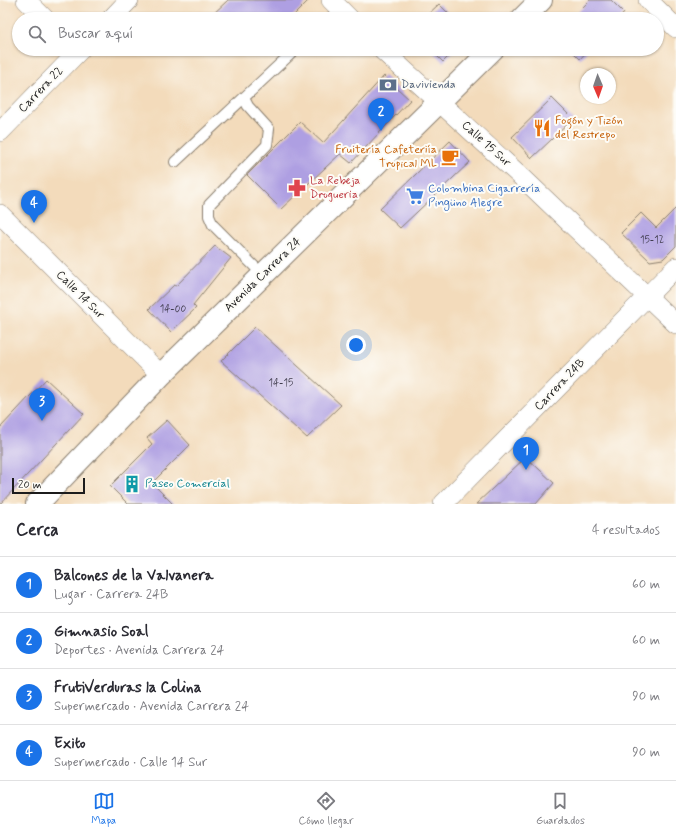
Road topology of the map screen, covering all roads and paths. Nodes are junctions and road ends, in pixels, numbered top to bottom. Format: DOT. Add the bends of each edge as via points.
graph roads {
  1 [pos="26,0"];
  2 [pos="129,0"];
  3 [pos="541,0"];
  4 [pos="648,0"];
  5 [pos="38,12"];
  6 [pos="118,12"];
  7 [pos="529,12"];
  8 [pos="660,12"];
  9 [pos="664,16"];
  10 [pos="676,28"];
  11 [pos="72,56"];
  12 [pos="289,56"];
  13 [pos="389,56"];
  14 [pos="486,56"];
  15 [pos="244,98"];
  16 [pos="440,102"];
  17 [pos="0,132"];
  18 [pos="174,162"];
  19 [pos="0,214"];
  20 [pos="676,267"];
  21 [pos="264,275"];
  22 [pos="647,296"];
  23 [pos="676,324"];
  24 [pos="161,375"];
  25 [pos="37,504"];
  26 [pos="443,504"];
  1 -- 5 [label="street"];
  2 -- 6 [label="street"];
  3 -- 7 [label="main road"];
  4 -- 8 [label="street"];
  9 -- 10 [label="street"];
  11 -- 17 [label="street, Carrera 22"];
  12 -- 15 [label="lane"];
  13 -- 16 [label="street, Calle 15 Sur"];
  14 -- 16 [label="main road, Avenida Carrera 24"];
  15 -- 18 [label="lane"];
  15 -- 21 [label="lane" via="268,129 267,145 209,205 209,216 213,225"];
  16 -- 21 [label="main road, Avenida Carrera 24"];
  16 -- 22 [label="street, Calle 15 Sur"];
  19 -- 24 [label="street, Calle 14 Sur"];
  20 -- 22 [label="street, Carrera 24B"];
  21 -- 24 [label="main road, Avenida Carrera 24"];
  22 -- 23 [label="street, Calle 15 Sur"];
  22 -- 26 [label="street, Carrera 24B"];
  24 -- 25 [label="main road, Avenida Carrera 24"];
}
